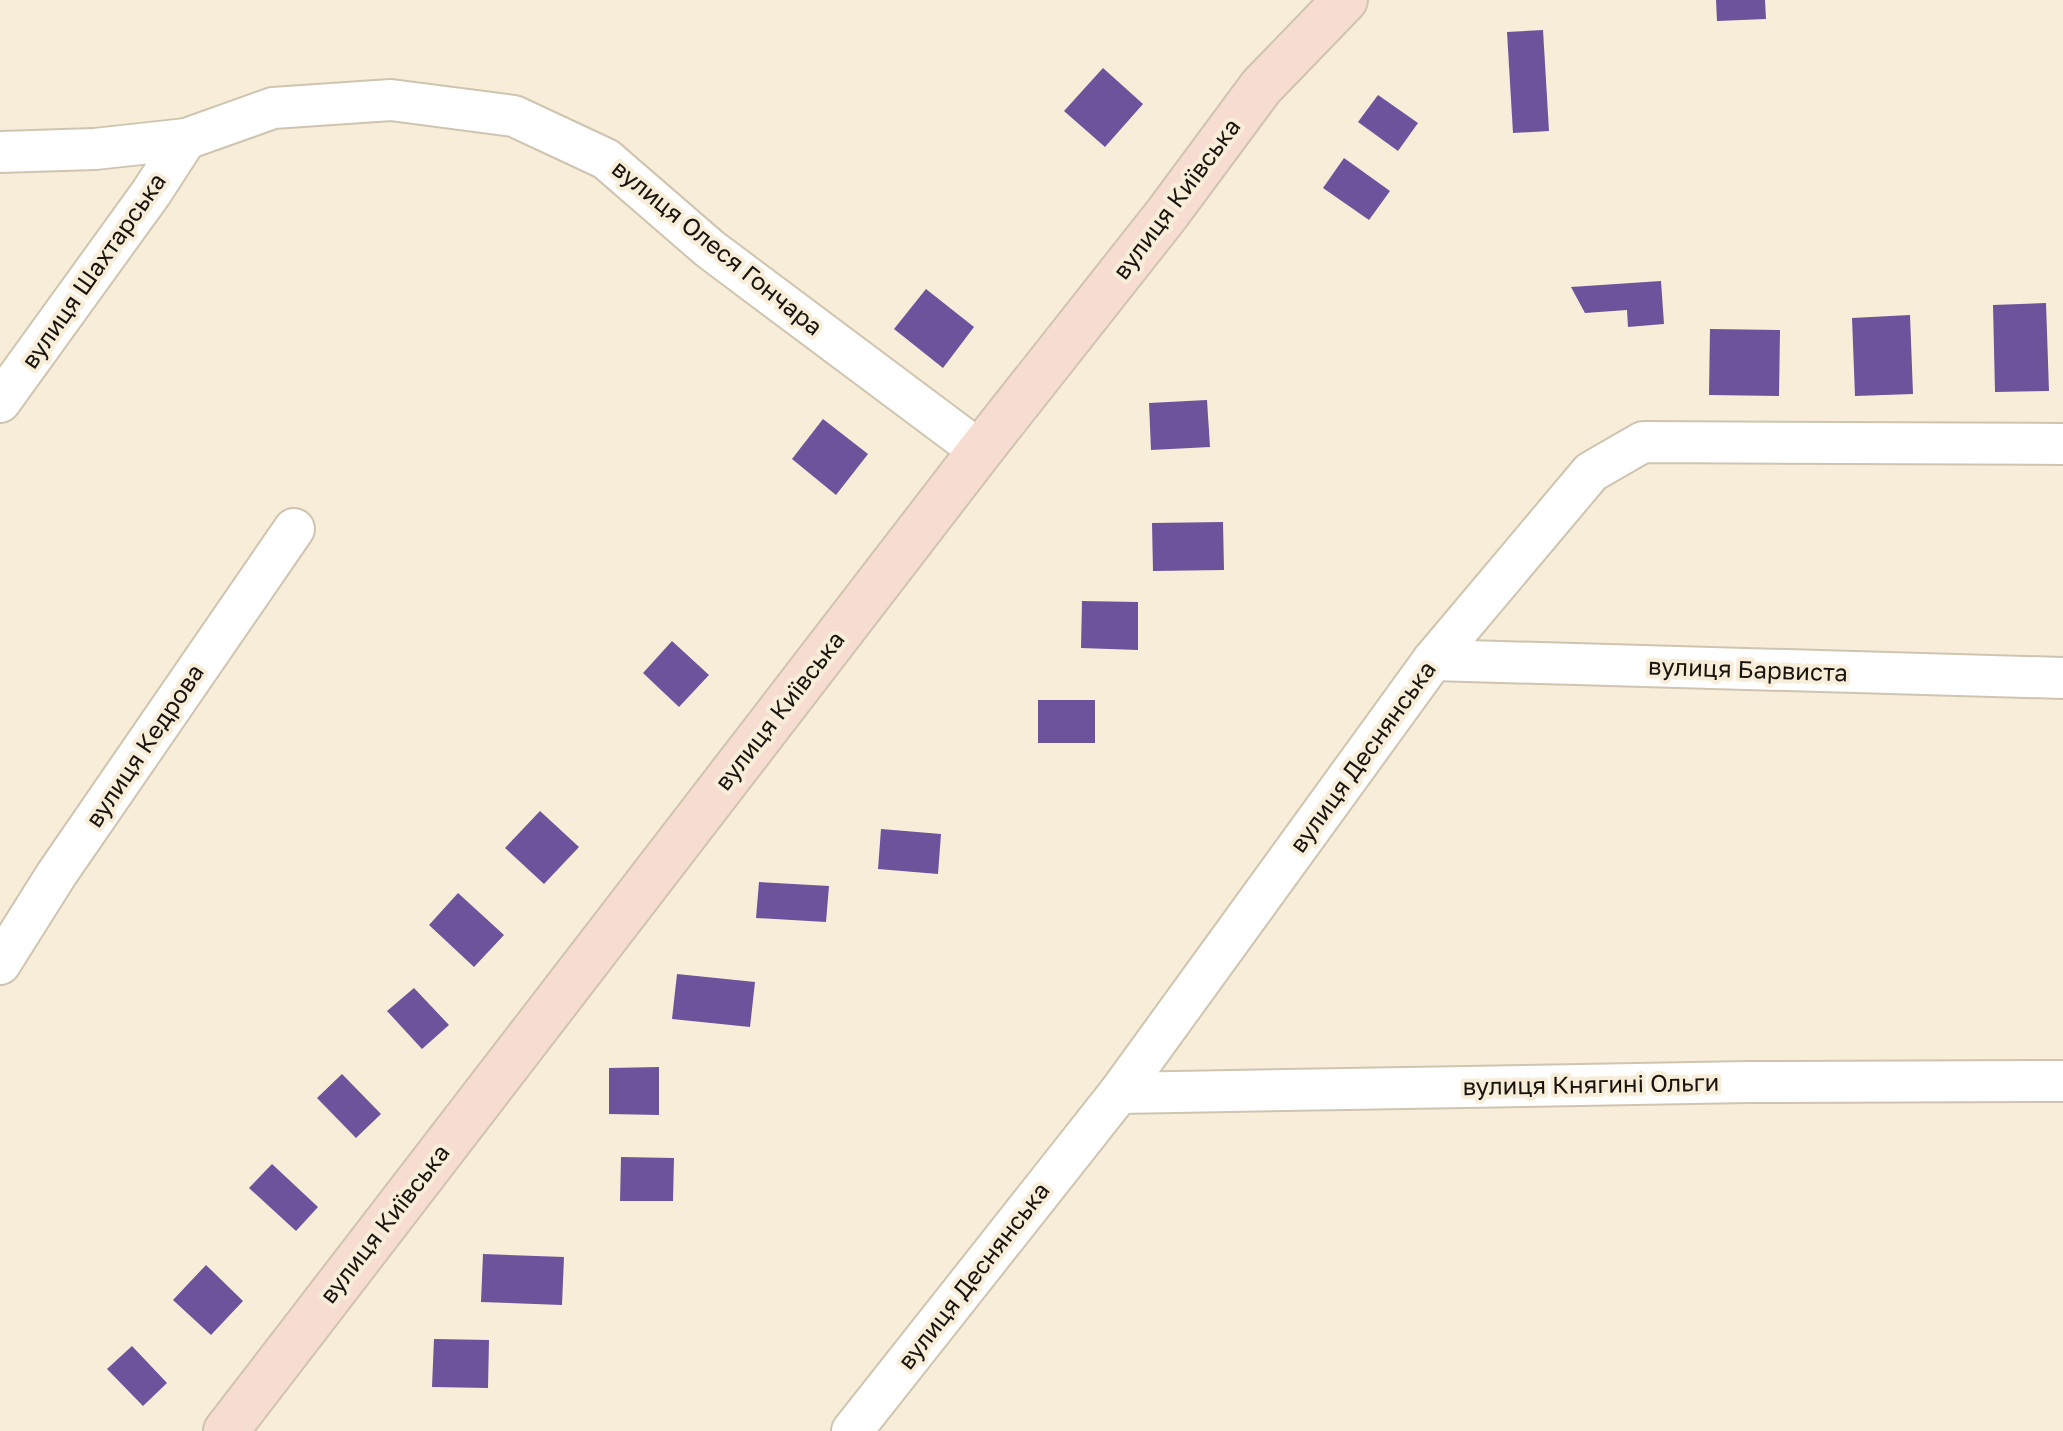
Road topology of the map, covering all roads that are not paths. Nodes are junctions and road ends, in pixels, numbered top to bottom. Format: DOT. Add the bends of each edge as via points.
graph roads {
  1 [pos="1345,0"];
  2 [pos="186,139"];
  3 [pos="0,152"];
  4 [pos="0,402"];
  5 [pos="2063,444"];
  6 [pos="980,451"];
  7 [pos="294,529"];
  8 [pos="1433,660"];
  9 [pos="2063,678"];
  10 [pos="0,964"];
  11 [pos="2063,1081"];
  12 [pos="1119,1093"];
  13 [pos="226,1431"];
  14 [pos="852,1431"];
  1 -- 6 [label="main road, вулиця Київська" via="1261,87"];
  2 -- 3 [label="street, вулиця Олеся Гончара"];
  2 -- 4 [label="street, вулиця Шахтарська"];
  2 -- 6 [label="street, вулиця Олеся Гончара" via="273,108 391,100 514,116 606,159 710,249"];
  5 -- 8 [label="street, вулиця Деснянська" via="1643,442 1591,472"];
  6 -- 13 [label="main road, вулиця Київська"];
  7 -- 10 [label="street, вулиця Кедрова"];
  8 -- 9 [label="street, вулиця Барвиста"];
  8 -- 12 [label="street, вулиця Деснянська"];
  11 -- 12 [label="street, вулиця Княгині Ольги"];
  12 -- 14 [label="street, вулиця Деснянська"];
}
